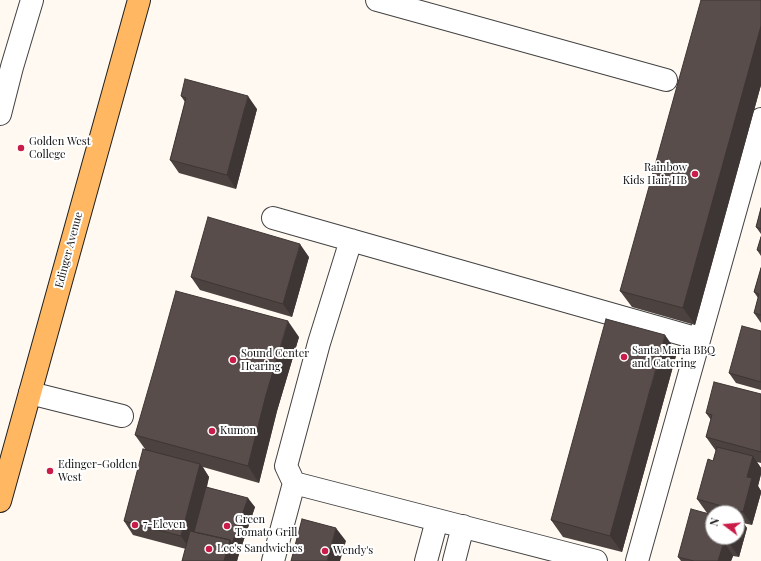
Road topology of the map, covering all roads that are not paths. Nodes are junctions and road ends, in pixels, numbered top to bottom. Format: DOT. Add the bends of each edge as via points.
graph roads {
  1 [pos="32,0"];
  2 [pos="139,0"];
  3 [pos="377,0"];
  4 [pos="666,80"];
  5 [pos="0,114"];
  6 [pos="761,119"];
  7 [pos="273,218"];
  8 [pos="351,240"];
  9 [pos="699,339"];
  10 [pos="30,393"];
  11 [pos="122,416"];
  12 [pos="294,483"];
  13 [pos="0,501"];
  14 [pos="437,520"];
  15 [pos="463,526"];
  16 [pos="272,561"];
  17 [pos="426,561"];
  18 [pos="454,561"];
  19 [pos="596,561"];
  20 [pos="637,561"];
  1 -- 5 [label="lane"];
  2 -- 10 [label="main road, Edinger Avenue"];
  3 -- 4 [label="lane"];
  6 -- 9 [label="lane"];
  7 -- 8 [label="lane"];
  8 -- 9 [label="lane"];
  8 -- 12 [label="lane" via="319,343 286,466"];
  9 -- 20 [label="lane"];
  10 -- 11 [label="lane"];
  10 -- 13 [label="main road, Edinger Avenue"];
  12 -- 14 [label="lane"];
  12 -- 16 [label="lane"];
  14 -- 15 [label="lane"];
  14 -- 17 [label="lane"];
  15 -- 18 [label="lane"];
  15 -- 19 [label="lane"];
}
